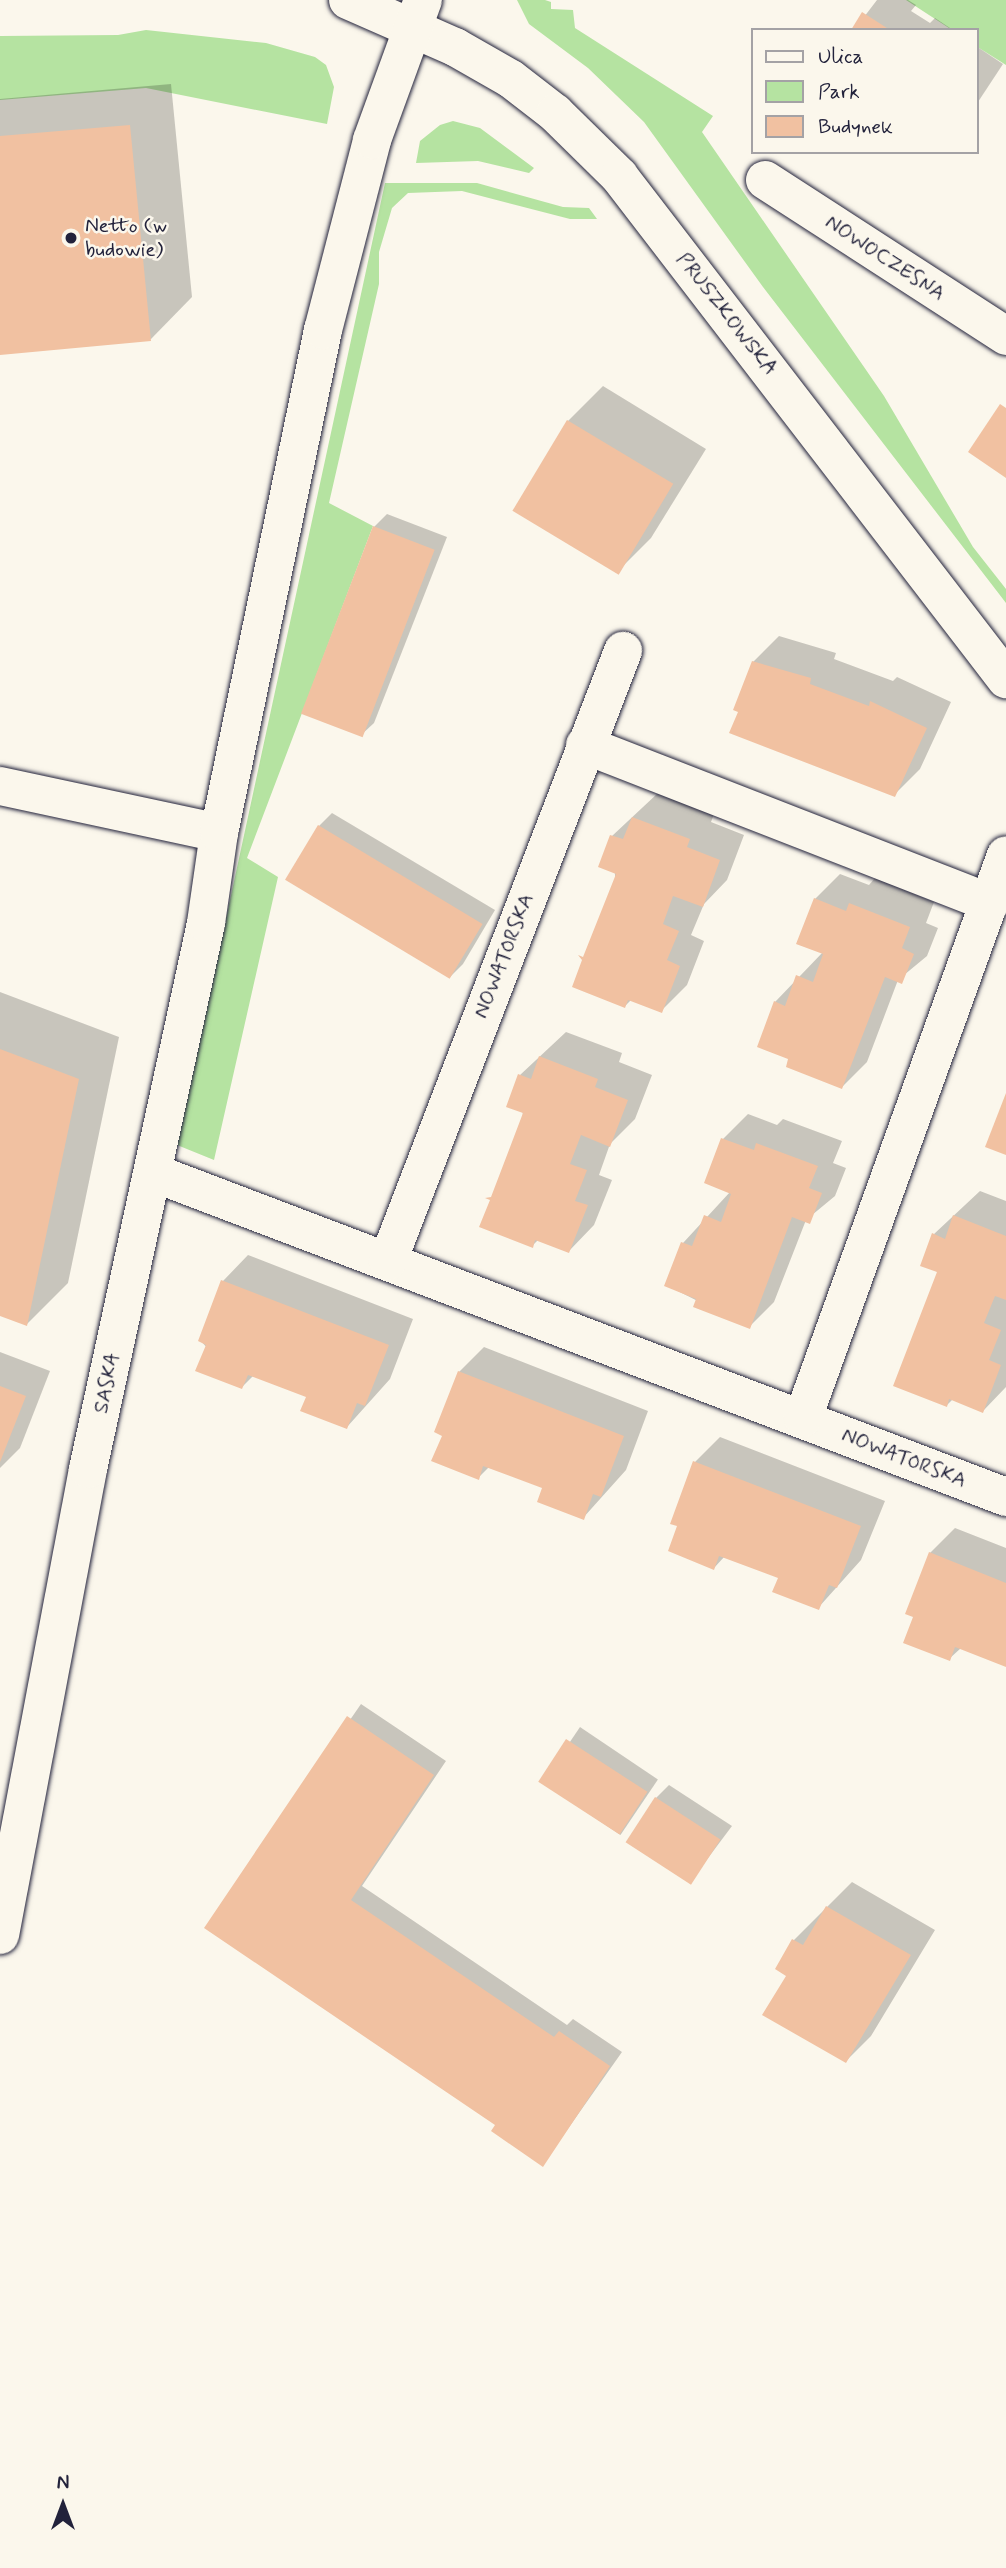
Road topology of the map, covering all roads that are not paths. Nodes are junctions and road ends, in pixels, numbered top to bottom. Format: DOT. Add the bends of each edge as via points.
graph roads {
  1 [pos="348,0"];
  2 [pos="418,13"];
  3 [pos="765,180"];
  4 [pos="1006,336"];
  5 [pos="623,652"];
  6 [pos="1006,679"];
  7 [pos="585,745"];
  8 [pos="0,786"];
  9 [pos="219,833"];
  10 [pos="1006,855"];
  11 [pos="990,903"];
  12 [pos="154,1173"];
  13 [pos="388,1261"];
  14 [pos="803,1418"];
  15 [pos="1006,1497"];
  16 [pos="0,1935"];
  1 -- 2 [label="street, PRUSZKOWSKA"];
  2 -- 6 [label="street, PRUSZKOWSKA" via="555,113 619,176"];
  2 -- 9 [label="street, SASKA" via="372,140 323,330"];
  3 -- 4 [label="street, NOWOCZESNA"];
  5 -- 7 [label="street, NOWATORSKA"];
  7 -- 11 [label="street"];
  7 -- 13 [label="street, NOWATORSKA"];
  8 -- 9 [label="street"];
  9 -- 12 [label="street, SASKA" via="206,923"];
  10 -- 11 [label="street"];
  11 -- 14 [label="street"];
  12 -- 13 [label="street, NOWATORSKA"];
  12 -- 16 [label="street, SASKA" via="89,1469"];
  13 -- 14 [label="street, NOWATORSKA"];
  14 -- 15 [label="street, NOWATORSKA"];
}
